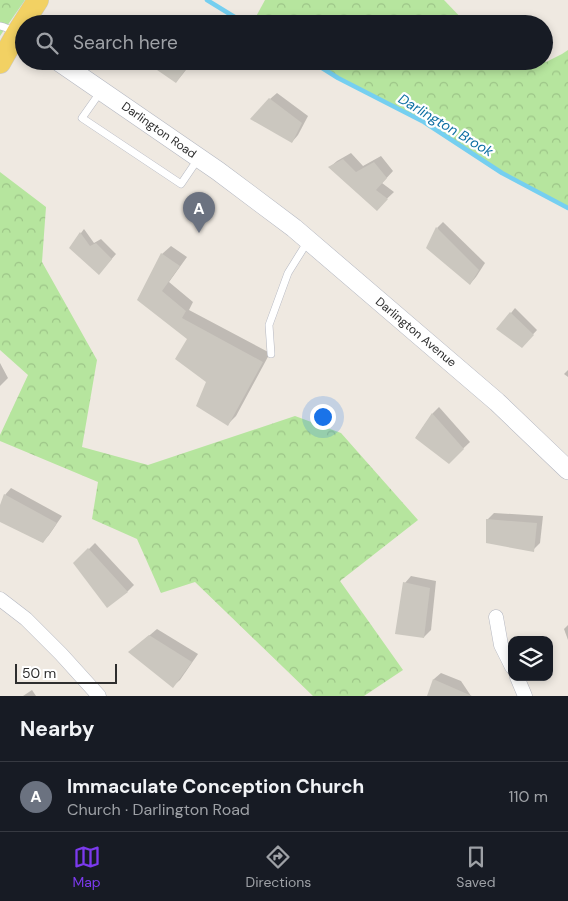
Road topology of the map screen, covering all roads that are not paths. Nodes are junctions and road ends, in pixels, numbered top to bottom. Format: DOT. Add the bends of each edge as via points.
graph roads {
  1 [pos="38,0"];
  2 [pos="26,15"];
  3 [pos="13,32"];
  4 [pos="0,63"];
  5 [pos="71,70"];
  6 [pos="101,90"];
  7 [pos="198,158"];
  8 [pos="258,201"];
  9 [pos="308,241"];
  10 [pos="271,354"];
  11 [pos="568,470"];
  12 [pos="0,599"];
  13 [pos="496,618"];
  14 [pos="508,659"];
  15 [pos="519,681"];
  16 [pos="99,696"];
  17 [pos="525,696"];
  1 -- 2 [label="main road"];
  3 -- 4 [label="main road"];
  5 -- 6 [label="main road, Darlington Road"];
  6 -- 7 [label="main road, Darlington Road"];
  6 -- 7 [label="lane" via="82,118 181,184"];
  7 -- 8 [label="main road, Darlington Road"];
  8 -- 9 [label="main road, Darlington Avenue"];
  9 -- 10 [label="lane" via="288,274 270,325"];
  9 -- 11 [label="main road, Darlington Avenue" via="497,402"];
  12 -- 16 [label="street" via="26,618"];
  13 -- 14 [label="street" via="501,645"];
  15 -- 17 [label="street"];
}
